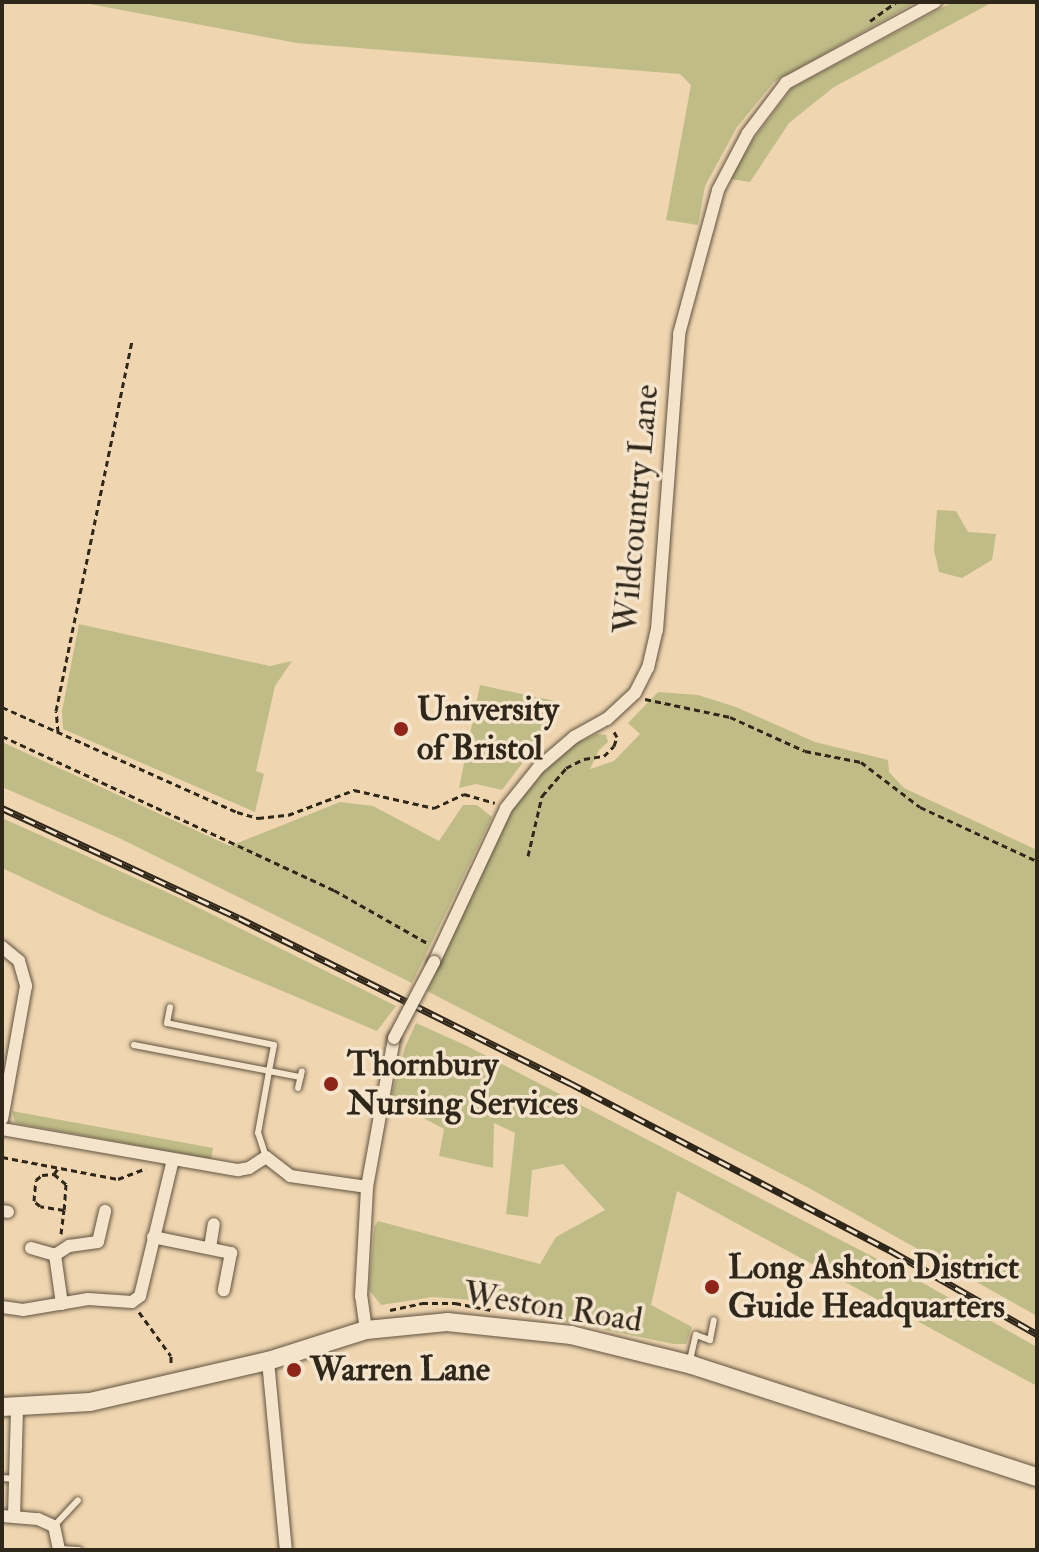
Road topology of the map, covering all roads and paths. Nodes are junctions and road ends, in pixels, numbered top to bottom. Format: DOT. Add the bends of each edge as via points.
graph roads {
  1 [pos="935,2"];
  2 [pos="132,341"];
  3 [pos="635,693"];
  4 [pos="2,707"];
  5 [pos="607,719"];
  6 [pos="58,732"];
  7 [pos="2,736"];
  8 [pos="506,808"];
  9 [pos="528,856"];
  10 [pos="1037,861"];
  11 [pos="2,947"];
  12 [pos="437,956"];
  13 [pos="170,1007"];
  14 [pos="134,1045"];
  15 [pos="243,1067"];
  16 [pos="269,1071"];
  17 [pos="241,1075"];
  18 [pos="298,1088"];
  19 [pos="2,1119"];
  20 [pos="2,1129"];
  21 [pos="2,1157"];
  22 [pos="266,1157"];
  23 [pos="172,1166"];
  24 [pos="59,1167"];
  25 [pos="54,1174"];
  26 [pos="367,1187"];
  27 [pos="64,1210"];
  28 [pos="105,1211"];
  29 [pos="214,1224"];
  30 [pos="153,1237"];
  31 [pos="31,1248"];
  32 [pos="210,1248"];
  33 [pos="57,1252"];
  34 [pos="224,1290"];
  35 [pos="132,1302"];
  36 [pos="62,1304"];
  37 [pos="2,1307"];
  38 [pos="714,1320"];
  39 [pos="366,1330"];
  40 [pos="268,1361"];
  41 [pos="689,1364"];
  42 [pos="173,1381"];
  43 [pos="9,1407"];
  44 [pos="1037,1477"];
  45 [pos="8,1478"];
  46 [pos="78,1500"];
  47 [pos="8,1516"];
  48 [pos="54,1526"];
  49 [pos="59,1550"];
  50 [pos="79,1550"];
  51 [pos="286,1550"];
  1 -- 3 [label="street, Wildcountry Lane" via="786,83 748,133 718,190 679,334 657,630 648,668"];
  2 -- 6 [label="path" via="56,711"];
  3 -- 5 [label="street, Wildcountry Lane"];
  3 -- 10 [label="path" via="649,701 730,717 805,751 861,762 920,807"];
  4 -- 6 [label="path"];
  5 -- 8 [label="street, Wildcountry Lane" via="574,737 538,768"];
  5 -- 9 [label="path" via="617,737 614,746 604,756 566,768 542,796"];
  6 -- 8 [label="path" via="258,818 288,815 354,790 434,808 464,794"];
  7 -- 12 [label="path" via="334,890"];
  8 -- 12 [label="street, Wildcountry Lane"];
  11 -- 19 [label="street" via="19,961 26,986"];
  12 -- 26 [label="street, Wildcountry Lane, bridge" via="394,1038"];
  13 -- 16 [label="lane" via="167,1023 274,1045"];
  14 -- 15 [label="lane"];
  15 -- 16 [label="lane"];
  15 -- 17 [label="lane"];
  16 -- 18 [label="lane" via="301,1074"];
  16 -- 22 [label="lane" via="258,1133"];
  20 -- 23 [label="street"];
  21 -- 24 [label="path"];
  22 -- 23 [label="street" via="238,1170"];
  22 -- 26 [label="street" via="290,1176"];
  23 -- 24 [label="path" via="140,1168 118,1179"];
  23 -- 30 [label="street"];
  24 -- 25 [label="path"];
  25 -- 27 [label="path" via="65,1181"];
  25 -- 27 [label="path" via="36,1180 34,1201"];
  26 -- 39 [label="street, Wildcountry Lane" via="361,1296"];
  27 -- 33 [label="path"];
  28 -- 33 [label="street" via="98,1242"];
  29 -- 32 [label="street"];
  30 -- 32 [label="street"];
  30 -- 35 [label="street" via="144,1287"];
  31 -- 33 [label="street"];
  32 -- 34 [label="street" via="231,1253"];
  33 -- 36 [label="street"];
  35 -- 36 [label="street" via="88,1299"];
  35 -- 42 [label="path" via="171,1356"];
  36 -- 37 [label="street" via="23,1310"];
  38 -- 41 [label="lane" via="710,1340 696,1335"];
  39 -- 40 [label="street, Weston Road"];
  39 -- 41 [label="street, Weston Road" via="410,1323 504,1326 571,1335"];
  40 -- 42 [label="street, Weston Road"];
  40 -- 51 [label="street"];
  41 -- 44 [label="street, Weston Road"];
  42 -- 43 [label="street, Weston Road" via="90,1402"];
  43 -- 45 [label="street"];
  45 -- 47 [label="street"];
  46 -- 48 [label="lane"];
  47 -- 48 [label="street"];
  48 -- 49 [label="street"];
  49 -- 50 [label="lane"];
}
